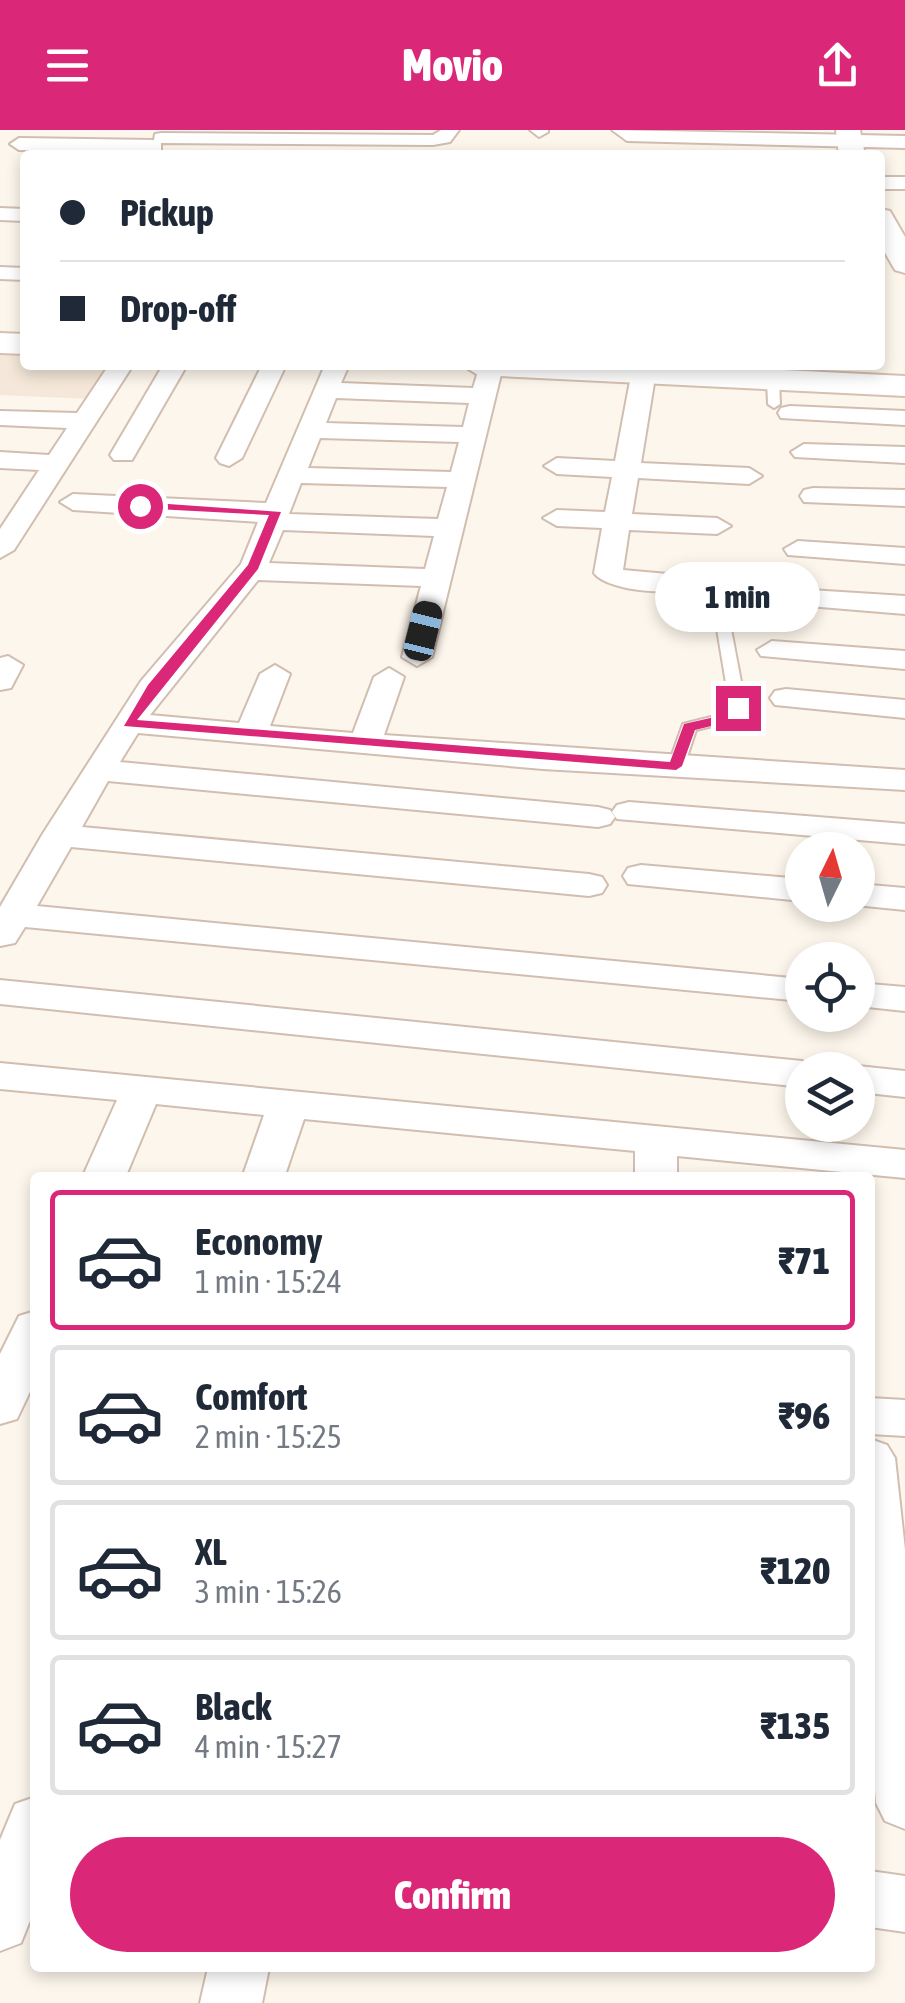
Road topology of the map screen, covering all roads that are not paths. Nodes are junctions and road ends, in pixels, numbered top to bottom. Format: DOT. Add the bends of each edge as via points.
graph roads {
  1 [pos="450,130"];
  2 [pos="622,130"];
  3 [pos="380,135"];
  4 [pos="680,137"];
  5 [pos="850,141"];
  6 [pos="158,142"];
  7 [pos="905,142"];
  8 [pos="242,143"];
  9 [pos="309,144"];
  10 [pos="84,150"];
  11 [pos="681,150"];
  12 [pos="885,230"];
  13 [pos="905,264"];
  14 [pos="117,370"];
  15 [pos="172,370"];
  16 [pos="272,370"];
  17 [pos="622,370"];
  18 [pos="645,370"];
  19 [pos="649,370"];
  20 [pos="774,370"];
  21 [pos="484,376"];
  22 [pos="905,377"];
  23 [pos="331,378"];
  24 [pos="905,386"];
  25 [pos="779,399"];
  26 [pos="0,418"];
  27 [pos="905,418"];
  28 [pos="84,421"];
  29 [pos="310,430"];
  30 [pos="473,435"];
  31 [pos="804,452"];
  32 [pos="123,454"];
  33 [pos="905,455"];
  34 [pos="229,458"];
  35 [pos="0,460"];
  36 [pos="57,463"];
  37 [pos="557,466"];
  38 [pos="626,470"];
  39 [pos="292,475"];
  40 [pos="749,476"];
  41 [pos="462,480"];
  42 [pos="814,496"];
  43 [pos="905,498"];
  44 [pos="73,502"];
  45 [pos="14,508"];
  46 [pos="274,516"];
  47 [pos="557,518"];
  48 [pos="617,521"];
  49 [pos="716,526"];
  50 [pos="449,528"];
  51 [pos="881,531"];
  52 [pos="798,549"];
  53 [pos="0,550"];
  54 [pos="250,571"];
  55 [pos="437,578"];
  56 [pos="680,582"];
  57 [pos="794,598"];
  58 [pos="905,605"];
  59 [pos="724,629"];
  60 [pos="772,650"];
  61 [pos="417,657"];
  62 [pos="905,660"];
  63 [pos="276,674"];
  64 [pos="390,676"];
  65 [pos="786,698"];
  66 [pos="905,709"];
  67 [pos="129,723"];
  68 [pos="251,732"];
  69 [pos="366,740"];
  70 [pos="676,766"];
  71 [pos="98,770"];
  72 [pos="905,780"];
  73 [pos="905,834"];
  74 [pos="60,835"];
  75 [pos="641,876"];
  76 [pos="16,877"];
  77 [pos="589,885"];
  78 [pos="785,889"];
  79 [pos="875,896"];
  80 [pos="905,899"];
  81 [pos="6,927"];
  82 [pos="785,989"];
  83 [pos="0,992"];
  84 [pos="875,996"];
  85 [pos="905,999"];
  86 [pos="785,1072"];
  87 [pos="0,1076"];
  88 [pos="875,1081"];
  89 [pos="905,1084"];
  90 [pos="143,1088"];
  91 [pos="290,1101"];
  92 [pos="656,1158"];
  93 [pos="905,1164"];
  94 [pos="848,1168"];
  95 [pos="106,1172"];
  96 [pos="264,1172"];
  97 [pos="30,1339"];
  98 [pos="0,1406"];
  99 [pos="875,1416"];
  100 [pos="905,1418"];
  101 [pos="875,1507"];
  102 [pos="905,1803"];
  103 [pos="30,1838"];
  104 [pos="875,1899"];
  105 [pos="905,1904"];
  106 [pos="0,1922"];
  107 [pos="238,1972"];
  108 [pos="231,2003"];
  1 -- 3 [label="street" via="434,140"];
  2 -- 4 [label="street" via="627,136"];
  3 -- 9 [label="street"];
  4 -- 5 [label="street"];
  4 -- 11 [label="street"];
  5 -- 7 [label="street"];
  6 -- 8 [label="street"];
  6 -- 10 [label="street"];
  8 -- 9 [label="street"];
  12 -- 13 [label="main road"];
  14 -- 28 [label="street"];
  15 -- 32 [label="street"];
  16 -- 34 [label="street"];
  17 -- 21 [label="main road"];
  18 -- 38 [label="street"];
  19 -- 25 [label="main road"];
  20 -- 22 [label="main road"];
  21 -- 23 [label="street"];
  21 -- 30 [label="street"];
  23 -- 29 [label="street"];
  24 -- 25 [label="main road"];
  25 -- 27 [label="street"];
  26 -- 28 [label="street"];
  28 -- 36 [label="street"];
  29 -- 30 [label="street"];
  29 -- 39 [label="street"];
  30 -- 41 [label="street"];
  31 -- 33 [label="street"];
  35 -- 36 [label="street"];
  36 -- 45 [label="street"];
  37 -- 38 [label="street"];
  38 -- 40 [label="street"];
  38 -- 48 [label="street"];
  39 -- 41 [label="street"];
  39 -- 46 [label="street"];
  41 -- 50 [label="street"];
  42 -- 51 [label="street"];
  43 -- 51 [label="street"];
  44 -- 46 [label="street"];
  45 -- 53 [label="street"];
  46 -- 50 [label="street"];
  46 -- 54 [label="street"];
  47 -- 48 [label="street"];
  48 -- 49 [label="street"];
  48 -- 56 [label="street" via="610,577"];
  50 -- 55 [label="street"];
  51 -- 52 [label="street"];
  54 -- 55 [label="street"];
  54 -- 67 [label="street"];
  55 -- 61 [label="street"];
  57 -- 58 [label="street"];
  59 -- 70 [label="lane" via="738,708 724,719 689,727"];
  60 -- 62 [label="street"];
  63 -- 68 [label="street"];
  64 -- 69 [label="street"];
  65 -- 66 [label="street"];
  67 -- 68 [label="street"];
  67 -- 71 [label="street"];
  68 -- 69 [label="street"];
  69 -- 70 [label="street"];
  70 -- 72 [label="street"];
  71 -- 73 [label="street"];
  71 -- 74 [label="street"];
  74 -- 76 [label="street"];
  74 -- 77 [label="street"];
  75 -- 78 [label="street"];
  76 -- 81 [label="street"];
  79 -- 80 [label="street"];
  81 -- 82 [label="street"];
  83 -- 86 [label="street"];
  84 -- 85 [label="street"];
  87 -- 90 [label="street"];
  88 -- 89 [label="street"];
  90 -- 91 [label="street"];
  90 -- 95 [label="street"];
  91 -- 92 [label="street"];
  91 -- 96 [label="street"];
  92 -- 94 [label="street"];
  93 -- 94 [label="street"];
  97 -- 98 [label="street"];
  99 -- 100 [label="street"];
  101 -- 102 [label="street"];
  103 -- 106 [label="street"];
  104 -- 105 [label="street"];
  107 -- 108 [label="street"];
}
